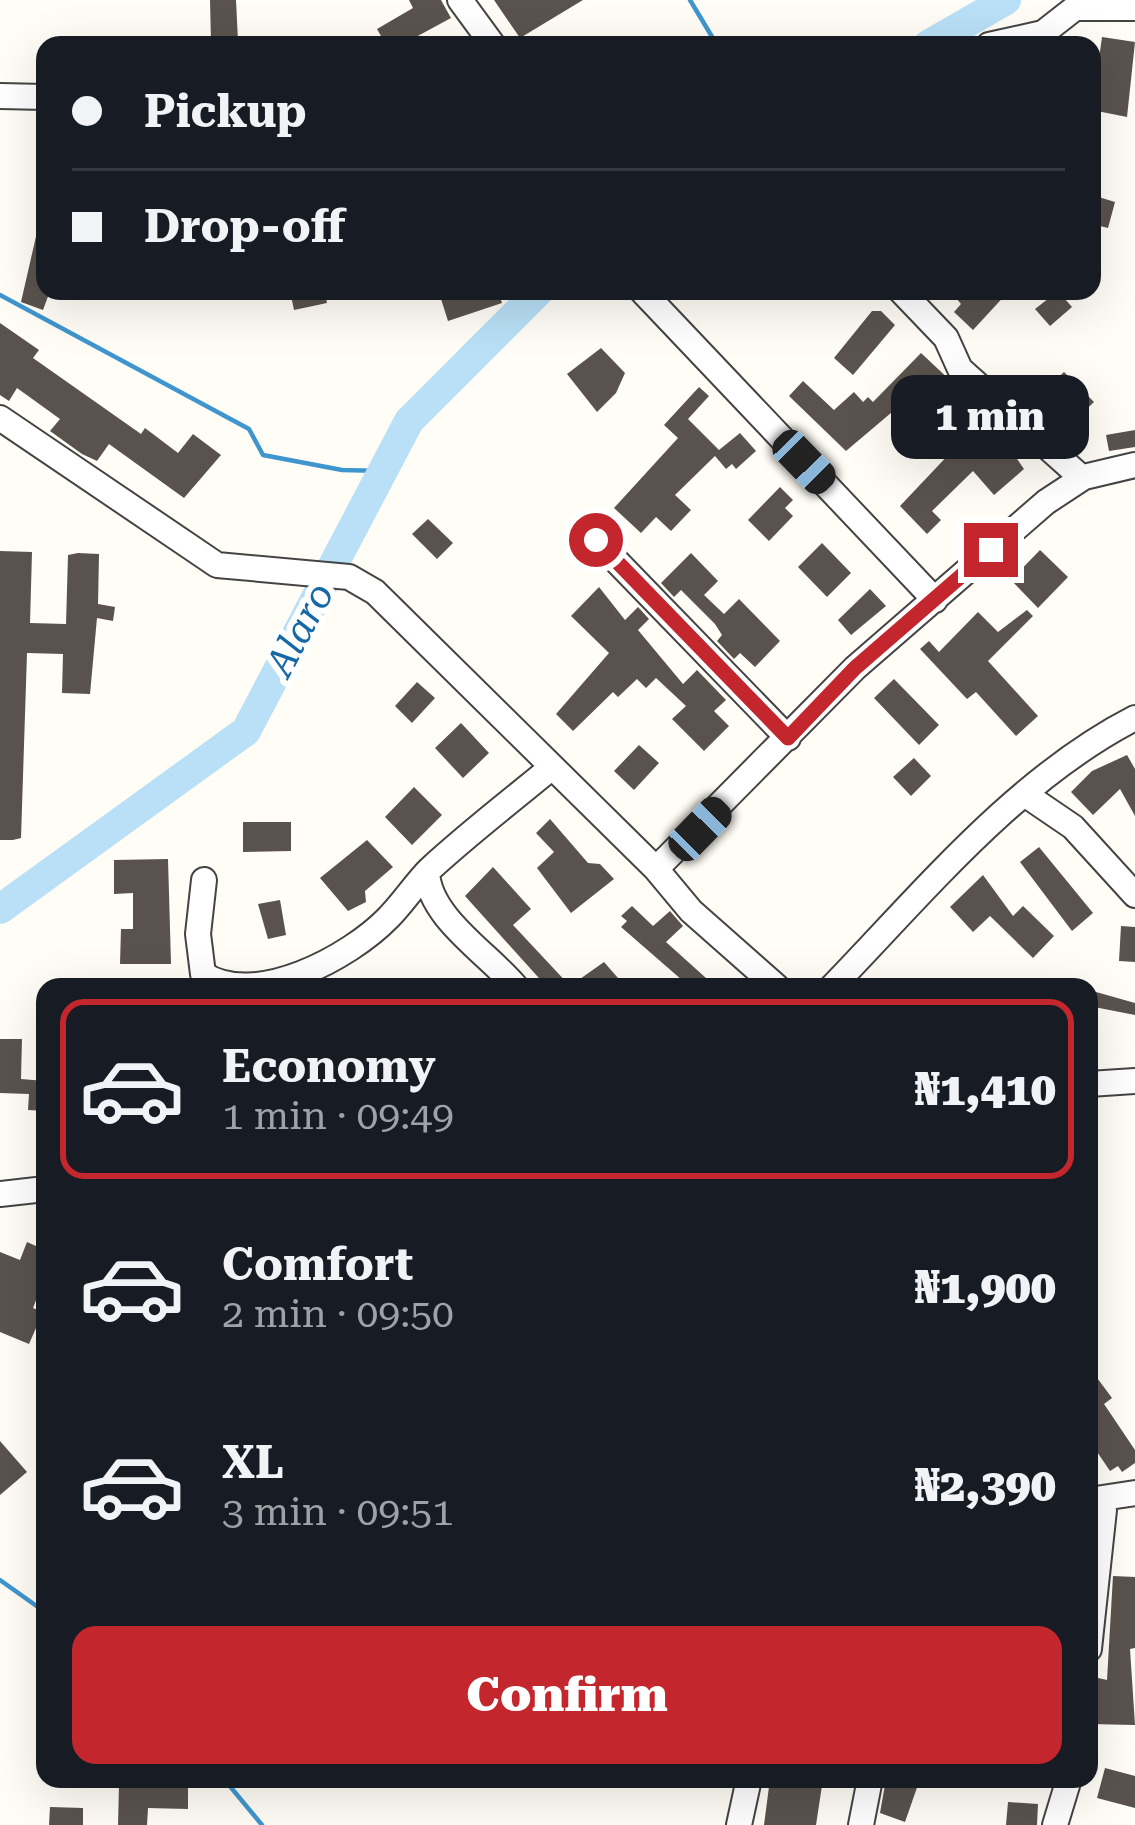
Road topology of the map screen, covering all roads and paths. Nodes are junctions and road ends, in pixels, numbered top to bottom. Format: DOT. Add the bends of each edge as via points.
graph roads {
  1 [pos="460,0"];
  2 [pos="1135,8"];
  3 [pos="486,36"];
  4 [pos="1030,36"];
  5 [pos="0,96"];
  6 [pos="36,97"];
  7 [pos="651,300"];
  8 [pos="910,300"];
  9 [pos="0,418"];
  10 [pos="1135,465"];
  11 [pos="1082,478"];
  12 [pos="596,540"];
  13 [pos="935,599"];
  14 [pos="1135,718"];
  15 [pos="788,738"];
  16 [pos="551,767"];
  17 [pos="1027,795"];
  18 [pos="656,869"];
  19 [pos="427,872"];
  20 [pos="204,880"];
  21 [pos="1135,895"];
  22 [pos="211,978"];
  23 [pos="272,978"];
  24 [pos="507,978"];
  25 [pos="766,978"];
  26 [pos="841,978"];
  27 [pos="1135,1081"];
  28 [pos="1098,1083"];
  29 [pos="36,1190"];
  30 [pos="0,1194"];
  31 [pos="1135,1493"];
  32 [pos="1098,1498"];
  33 [pos="1098,1503"];
  34 [pos="1098,1566"];
  35 [pos="747,1788"];
  36 [pos="868,1788"];
  37 [pos="1066,1788"];
  38 [pos="739,1825"];
  39 [pos="861,1825"];
  40 [pos="1055,1825"];
  1 -- 3 [label="street"];
  2 -- 4 [label="street" via="1075,8"];
  5 -- 6 [label="street"];
  7 -- 13 [label="street"];
  8 -- 11 [label="street" via="946,338 960,369"];
  9 -- 16 [label="street" via="217,565 349,577 374,592"];
  10 -- 11 [label="street"];
  11 -- 13 [label="street"];
  12 -- 15 [label="street"];
  13 -- 15 [label="street"];
  14 -- 17 [label="street" via="1094,739"];
  15 -- 18 [label="street"];
  16 -- 18 [label="street"];
  16 -- 19 [label="street"];
  17 -- 21 [label="street" via="1072,827"];
  17 -- 26 [label="street"];
  18 -- 25 [label="street"];
  19 -- 23 [label="street" via="385,921 339,956"];
  19 -- 24 [label="street" via="447,916"];
  20 -- 22 [label="street" via="199,965"];
  27 -- 28 [label="street"];
  29 -- 30 [label="street"];
  31 -- 32 [label="street"];
  33 -- 34 [label="street"];
  35 -- 38 [label="street"];
  36 -- 39 [label="street"];
  37 -- 40 [label="street"];
}
